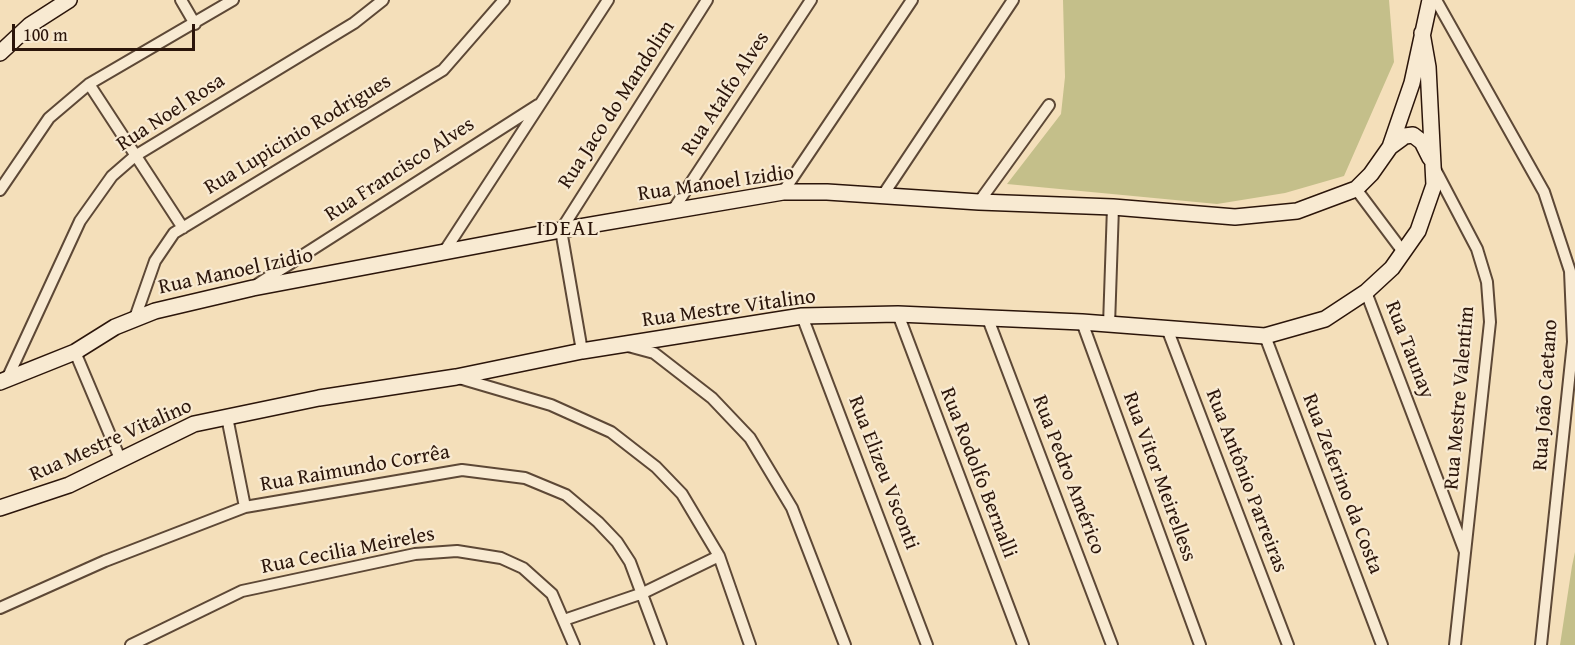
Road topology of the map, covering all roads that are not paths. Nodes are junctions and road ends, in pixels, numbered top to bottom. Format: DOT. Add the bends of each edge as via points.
graph roads {
  1 [pos="69,0"];
  2 [pos="181,0"];
  3 [pos="233,0"];
  4 [pos="383,0"];
  5 [pos="504,0"];
  6 [pos="608,0"];
  7 [pos="707,0"];
  8 [pos="811,0"];
  9 [pos="912,0"];
  10 [pos="1013,0"];
  11 [pos="1430,0"];
  12 [pos="1436,0"];
  13 [pos="195,24"];
  14 [pos="1422,33"];
  15 [pos="0,53"];
  16 [pos="89,84"];
  17 [pos="538,105"];
  18 [pos="1049,105"];
  19 [pos="1404,107"];
  20 [pos="1429,110"];
  21 [pos="1390,147"];
  22 [pos="135,156"];
  23 [pos="1434,166"];
  24 [pos="1356,189"];
  25 [pos="0,190"];
  26 [pos="783,192"];
  27 [pos="883,195"];
  28 [pos="979,202"];
  29 [pos="1113,207"];
  30 [pos="673,210"];
  31 [pos="183,228"];
  32 [pos="561,230"];
  33 [pos="444,252"];
  34 [pos="1404,253"];
  35 [pos="253,288"];
  36 [pos="1366,292"];
  37 [pos="898,314"];
  38 [pos="802,315"];
  39 [pos="135,318"];
  40 [pos="988,319"];
  41 [pos="1082,322"];
  42 [pos="1109,325"];
  43 [pos="1168,331"];
  44 [pos="1265,336"];
  45 [pos="627,345"];
  46 [pos="582,351"];
  47 [pos="75,352"];
  48 [pos="456,377"];
  49 [pos="4,380"];
  50 [pos="227,417"];
  51 [pos="121,461"];
  52 [pos="245,507"];
  53 [pos="0,508"];
  54 [pos="1466,555"];
  55 [pos="719,556"];
  56 [pos="643,593"];
  57 [pos="0,600"];
  58 [pos="18,600"];
  59 [pos="0,608"];
  60 [pos="564,620"];
  61 [pos="131,645"];
  62 [pos="574,645"];
  63 [pos="661,645"];
  64 [pos="750,645"];
  65 [pos="845,645"];
  66 [pos="927,645"];
  67 [pos="1023,645"];
  68 [pos="1112,645"];
  69 [pos="1200,645"];
  70 [pos="1288,645"];
  71 [pos="1382,645"];
  72 [pos="1455,645"];
  73 [pos="1541,645"];
  1 -- 15 [label="street" via="30,25"];
  2 -- 13 [label="street"];
  3 -- 13 [label="street"];
  4 -- 22 [label="street, Rua Noel Rosa" via="354,23"];
  5 -- 31 [label="street, Rua Lupicinio Rodrigues" via="443,70"];
  6 -- 17 [label="street"];
  7 -- 32 [label="street, Rua Jaco do Mandolim"];
  8 -- 30 [label="street, Rua Atalfo Alves"];
  9 -- 26 [label="street"];
  10 -- 27 [label="street"];
  11 -- 14 [label="street, Rua Manoel Izidio"];
  12 -- 73 [label="street, Rua João Caetano" via="1544,192 1570,271 1573,342"];
  13 -- 16 [label="street"];
  14 -- 19 [label="street, Rua Manoel Izidio"];
  14 -- 20 [label="street, Rua Manoel Izidio"];
  16 -- 22 [label="street"];
  16 -- 25 [label="street" via="49,118"];
  17 -- 33 [label="street"];
  17 -- 35 [label="street, Rua Francisco Alves"];
  18 -- 28 [label="street"];
  19 -- 20 [label="street" via="1418,112"];
  19 -- 21 [label="street, Rua Manoel Izidio"];
  20 -- 23 [label="street, Rua Manoel Izidio"];
  21 -- 23 [label="street" via="1413,135 1422,142"];
  21 -- 24 [label="street, Rua Manoel Izidio"];
  22 -- 31 [label="street"];
  22 -- 49 [label="street, Rua Noel Rosa" via="112,176 80,221"];
  23 -- 34 [label="street, Rua Mestre Vitalino" via="1434,185 1428,203 1418,231"];
  23 -- 54 [label="street, Rua Mestre Valentim" via="1477,249 1487,282 1489,342"];
  24 -- 29 [label="street, Rua Manoel Izidio" via="1297,211 1235,218"];
  24 -- 34 [label="street"];
  26 -- 27 [label="street, Rua Manoel Izidio"];
  26 -- 30 [label="street, Rua Manoel Izidio"];
  27 -- 28 [label="street, Rua Manoel Izidio"];
  28 -- 29 [label="street, Rua Manoel Izidio"];
  29 -- 42 [label="street"];
  30 -- 32 [label="street, Rua Manoel Izidio"];
  31 -- 39 [label="street, Rua Lupicinio Rodrigues" via="174,233 155,261"];
  32 -- 33 [label="street, Rua Manoel Izidio"];
  32 -- 46 [label="street"];
  33 -- 35 [label="street, Rua Manoel Izidio"];
  34 -- 36 [label="street, Rua Mestre Vitalino"];
  35 -- 39 [label="street, Rua Manoel Izidio"];
  36 -- 44 [label="street, Rua Mestre Vitalino" via="1325,319"];
  36 -- 54 [label="street, Rua Taunay"];
  37 -- 38 [label="street, Rua Mestre Vitalino"];
  37 -- 40 [label="street, Rua Mestre Vitalino"];
  37 -- 67 [label="street, Rua Rodolfo Bernalli"];
  38 -- 45 [label="street, Rua Mestre Vitalino"];
  38 -- 66 [label="street, Rua Elizeu Vsconti"];
  39 -- 47 [label="street, Rua Manoel Izidio"];
  40 -- 41 [label="street, Rua Mestre Vitalino"];
  40 -- 68 [label="street, Rua Pedro Américo"];
  41 -- 42 [label="street, Rua Mestre Vitalino"];
  41 -- 69 [label="street, Rua Vitor Meirelless"];
  42 -- 43 [label="street, Rua Mestre Vitalino"];
  43 -- 44 [label="street, Rua Mestre Vitalino"];
  43 -- 70 [label="street, Rua Antônio Parreiras"];
  44 -- 71 [label="street, Rua Zeferino da Costa"];
  45 -- 46 [label="street, Rua Mestre Vitalino"];
  45 -- 65 [label="street" via="654,354 712,398 750,438 792,508"];
  46 -- 48 [label="street, Rua Mestre Vitalino"];
  47 -- 49 [label="street, Rua Manoel Izidio"];
  47 -- 51 [label="street"];
  48 -- 50 [label="street, Rua Mestre Vitalino"];
  48 -- 55 [label="street" via="551,405 611,432 656,467 682,494"];
  50 -- 51 [label="street, Rua Mestre Vitalino" via="194,424"];
  50 -- 52 [label="street"];
  51 -- 53 [label="street, Rua Mestre Vitalino" via="47,493"];
  52 -- 56 [label="street, Rua Raimundo Corrêa" via="462,470 525,478 566,495 598,522 626,556"];
  52 -- 58 [label="street, Rua Raimundo Corrêa" via="105,561"];
  54 -- 72 [label="street, Rua Mestre Valentim"];
  55 -- 56 [label="street"];
  55 -- 64 [label="street"];
  56 -- 60 [label="street"];
  56 -- 63 [label="street, Rua Raimundo Corrêa"];
  57 -- 58 [label="street, Rua Raimundo Corrêa"];
  58 -- 59 [label="street, Rua Raimundo Corrêa"];
  60 -- 61 [label="street, Rua Cecilia Meireles" via="552,594 524,568 501,558 457,551 415,554 242,591"];
  60 -- 62 [label="street, Rua Cecilia Meireles"];
}
